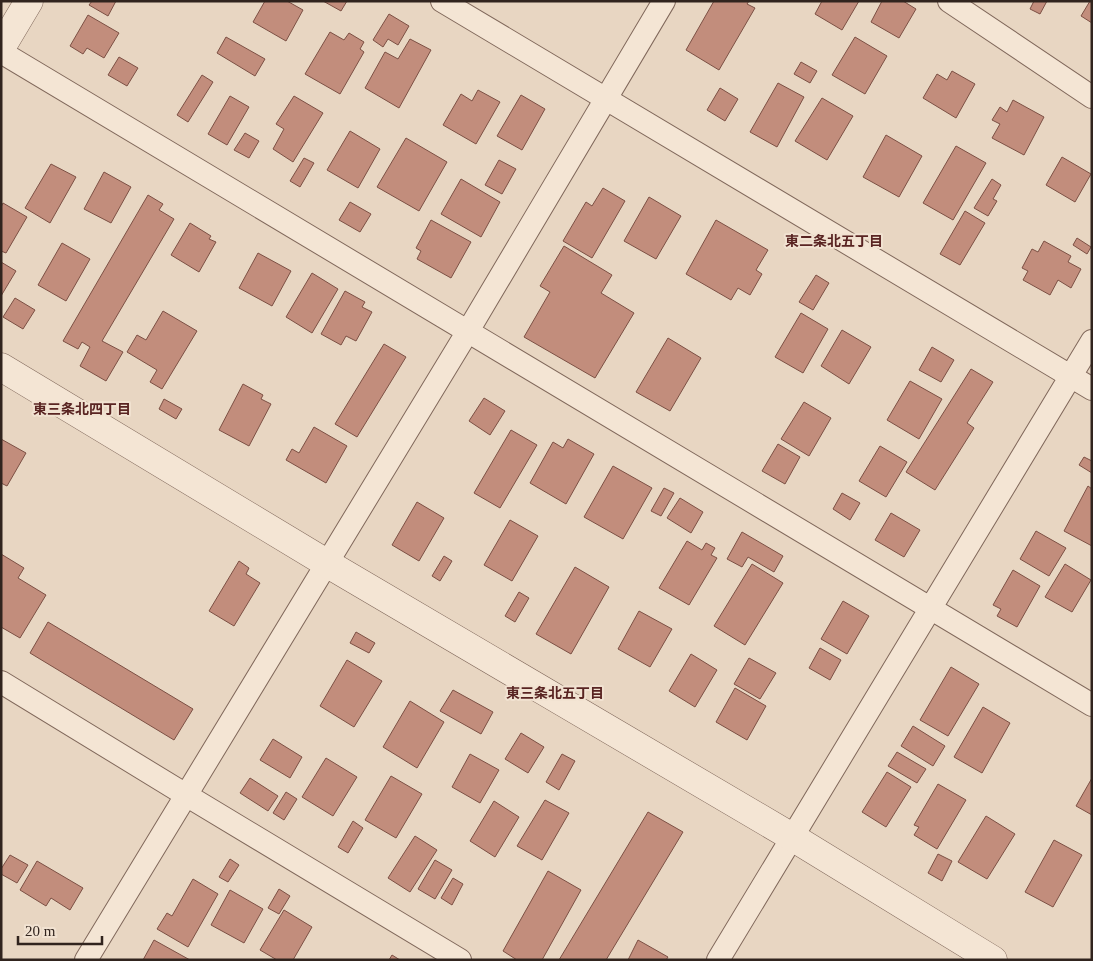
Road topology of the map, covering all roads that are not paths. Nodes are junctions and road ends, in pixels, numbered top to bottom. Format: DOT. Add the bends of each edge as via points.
graph roads {
  1 [pos="29,1"];
  2 [pos="442,1"];
  3 [pos="664,1"];
  4 [pos="948,1"];
  5 [pos="1,48"];
  6 [pos="1,52"];
  7 [pos="1092,97"];
  8 [pos="606,100"];
  9 [pos="468,331"];
  10 [pos="1092,341"];
  11 [pos="1,367"];
  12 [pos="1070,376"];
  13 [pos="1092,389"];
  14 [pos="328,564"];
  15 [pos="931,608"];
  16 [pos="1,682"];
  17 [pos="1092,705"];
  18 [pos="186,796"];
  19 [pos="792,837"];
  20 [pos="86,960"];
  21 [pos="460,960"];
  22 [pos="718,960"];
  23 [pos="993,960"];
  1 -- 5 [label="street"];
  2 -- 8 [label="street"];
  3 -- 8 [label="street"];
  4 -- 7 [label="street"];
  6 -- 9 [label="street"];
  8 -- 9 [label="street"];
  8 -- 12 [label="street"];
  9 -- 14 [label="street"];
  9 -- 15 [label="street"];
  10 -- 12 [label="street"];
  11 -- 14 [label="street"];
  12 -- 13 [label="street"];
  12 -- 15 [label="street"];
  14 -- 18 [label="street"];
  14 -- 19 [label="street"];
  15 -- 17 [label="street"];
  15 -- 19 [label="street"];
  16 -- 18 [label="street"];
  18 -- 20 [label="street"];
  18 -- 21 [label="street"];
  19 -- 22 [label="street"];
  19 -- 23 [label="street"];
}
